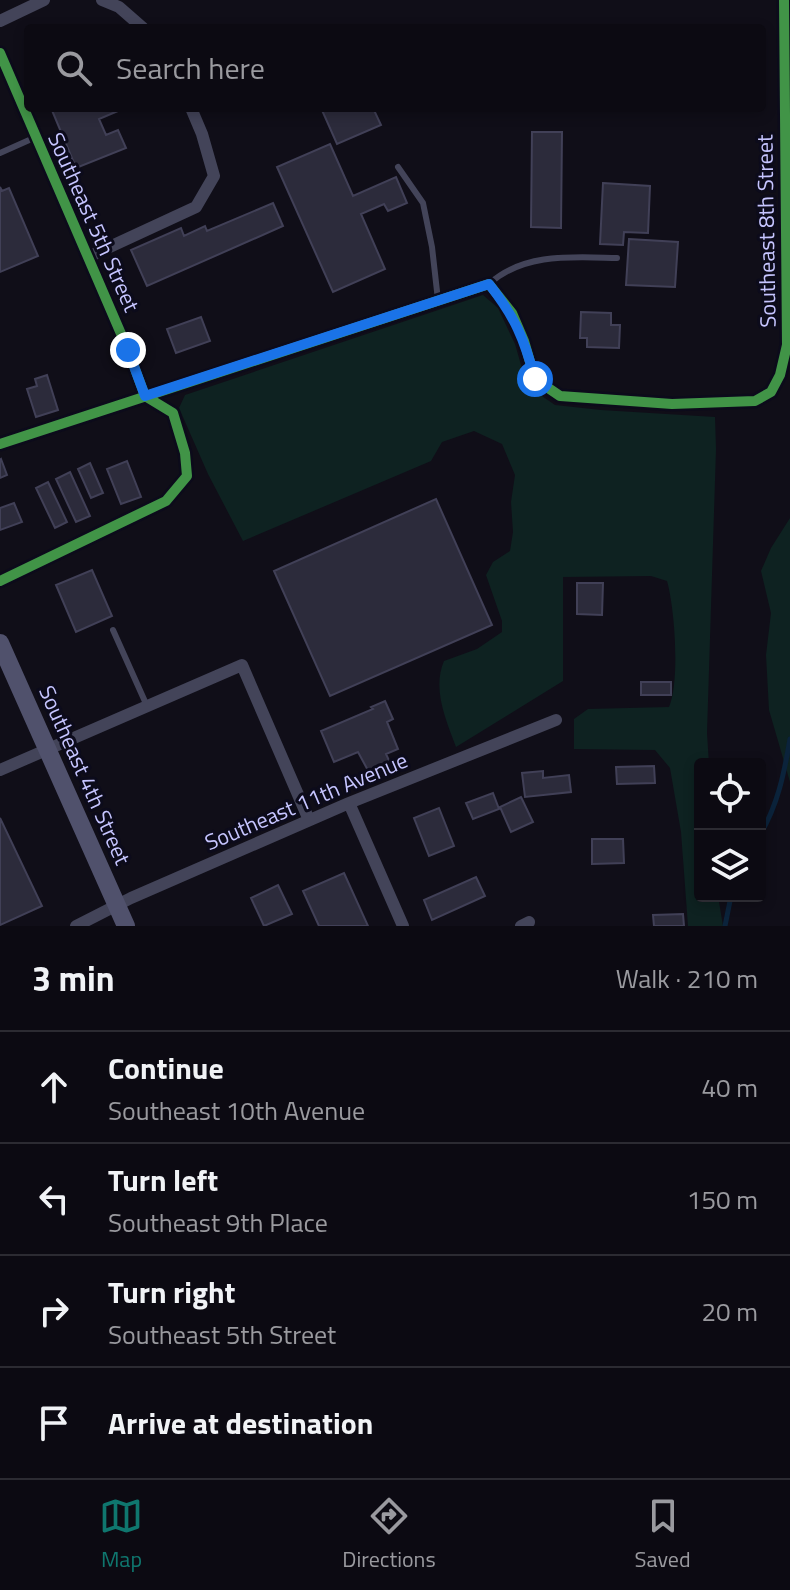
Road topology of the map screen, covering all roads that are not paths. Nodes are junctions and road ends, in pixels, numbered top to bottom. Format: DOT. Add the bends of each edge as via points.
graph roads {
  1 [pos="44,0"];
  2 [pos="102,0"];
  3 [pos="784,0"];
  4 [pos="0,21"];
  5 [pos="138,24"];
  6 [pos="0,53"];
  7 [pos="24,109"];
  8 [pos="25,112"];
  9 [pos="193,112"];
  10 [pos="36,137"];
  11 [pos="0,153"];
  12 [pos="398,167"];
  13 [pos="88,257"];
  14 [pos="617,258"];
  15 [pos="489,284"];
  16 [pos="438,300"];
  17 [pos="145,396"];
  18 [pos="0,444"];
  19 [pos="0,581"];
  20 [pos="113,630"];
  21 [pos="0,643"];
  22 [pos="147,706"];
  23 [pos="556,720"];
  24 [pos="47,750"];
  25 [pos="0,770"];
  26 [pos="349,803"];
  27 [pos="309,820"];
  28 [pos="117,906"];
  29 [pos="76,926"];
  30 [pos="126,926"];
  31 [pos="403,926"];
  1 -- 4 [label="street"];
  2 -- 5 [label="street"];
  3 -- 15 [label="street, Southeast 8th Street" via="787,345 771,392 755,401 672,404 560,396 535,379 512,313"];
  6 -- 7 [label="street, Southeast 5th Street"];
  8 -- 10 [label="street, Southeast 5th Street"];
  9 -- 13 [label="street" via="214,176 196,207"];
  10 -- 11 [label="lane"];
  10 -- 13 [label="street, Southeast 5th Street"];
  12 -- 16 [label="lane" via="423,203"];
  13 -- 17 [label="street, Southeast 5th Street"];
  14 -- 15 [label="lane" via="551,257 502,272"];
  15 -- 16 [label="street"];
  16 -- 17 [label="street"];
  17 -- 18 [label="street"];
  17 -- 19 [label="street" via="173,413 185,453 187,476 180,485 166,501"];
  20 -- 22 [label="lane"];
  21 -- 24 [label="street, Southeast 4th Street"];
  22 -- 24 [label="street"];
  22 -- 27 [label="street" via="242,665"];
  23 -- 26 [label="street, Southeast 11th Avenue"];
  24 -- 25 [label="street"];
  24 -- 28 [label="street, Southeast 4th Street"];
  26 -- 27 [label="street, Southeast 11th Avenue"];
  26 -- 31 [label="street"];
  27 -- 28 [label="street, Southeast 11th Avenue"];
  28 -- 29 [label="street, Southeast 11th Avenue"];
  28 -- 30 [label="street, Southeast 4th Street"];
}
